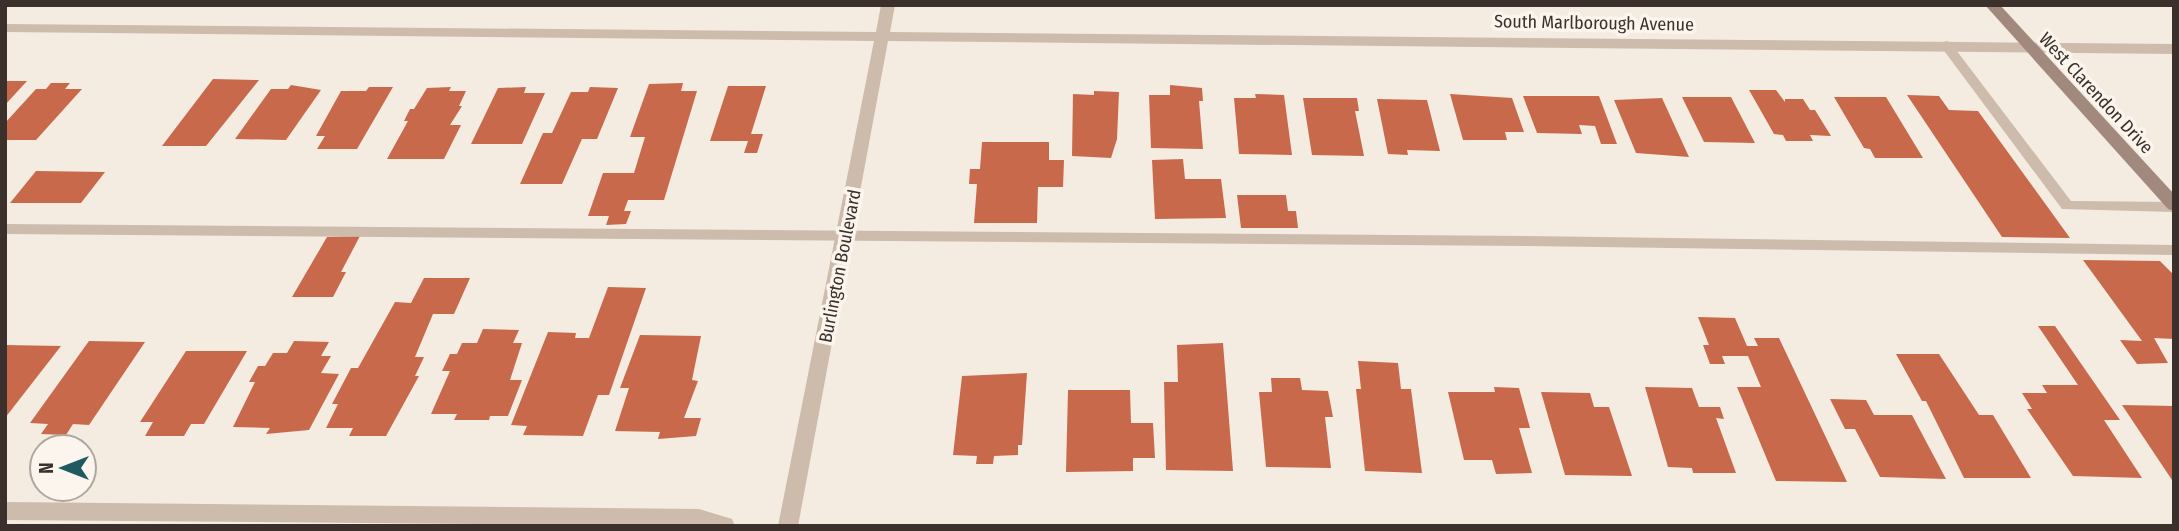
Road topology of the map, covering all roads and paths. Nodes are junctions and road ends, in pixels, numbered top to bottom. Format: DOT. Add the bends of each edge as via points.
graph roads {
  1 [pos="888,5"];
  2 [pos="1992,5"];
  3 [pos="5,28"];
  4 [pos="882,36"];
  5 [pos="1946,45"];
  6 [pos="2028,48"];
  7 [pos="2174,49"];
  8 [pos="2174,206"];
  9 [pos="5,229"];
  10 [pos="846,235"];
  11 [pos="2174,250"];
  12 [pos="5,511"];
  13 [pos="725,526"];
  14 [pos="788,526"];
  1 -- 4 [label="street, Burlington Boulevard"];
  2 -- 6 [label="main road, West Clarendon Drive"];
  3 -- 4 [label="street, South Marlborough Avenue"];
  4 -- 5 [label="street, South Marlborough Avenue"];
  4 -- 10 [label="street, Burlington Boulevard"];
  5 -- 6 [label="street, South Marlborough Avenue"];
  5 -- 8 [label="lane" via="2067,206"];
  6 -- 7 [label="street, South Marlborough Avenue"];
  6 -- 8 [label="main road, West Clarendon Drive"];
  9 -- 10 [label="lane"];
  10 -- 11 [label="lane"];
  10 -- 14 [label="street, Burlington Boulevard"];
  12 -- 13 [label="street" via="699,518"];
}
